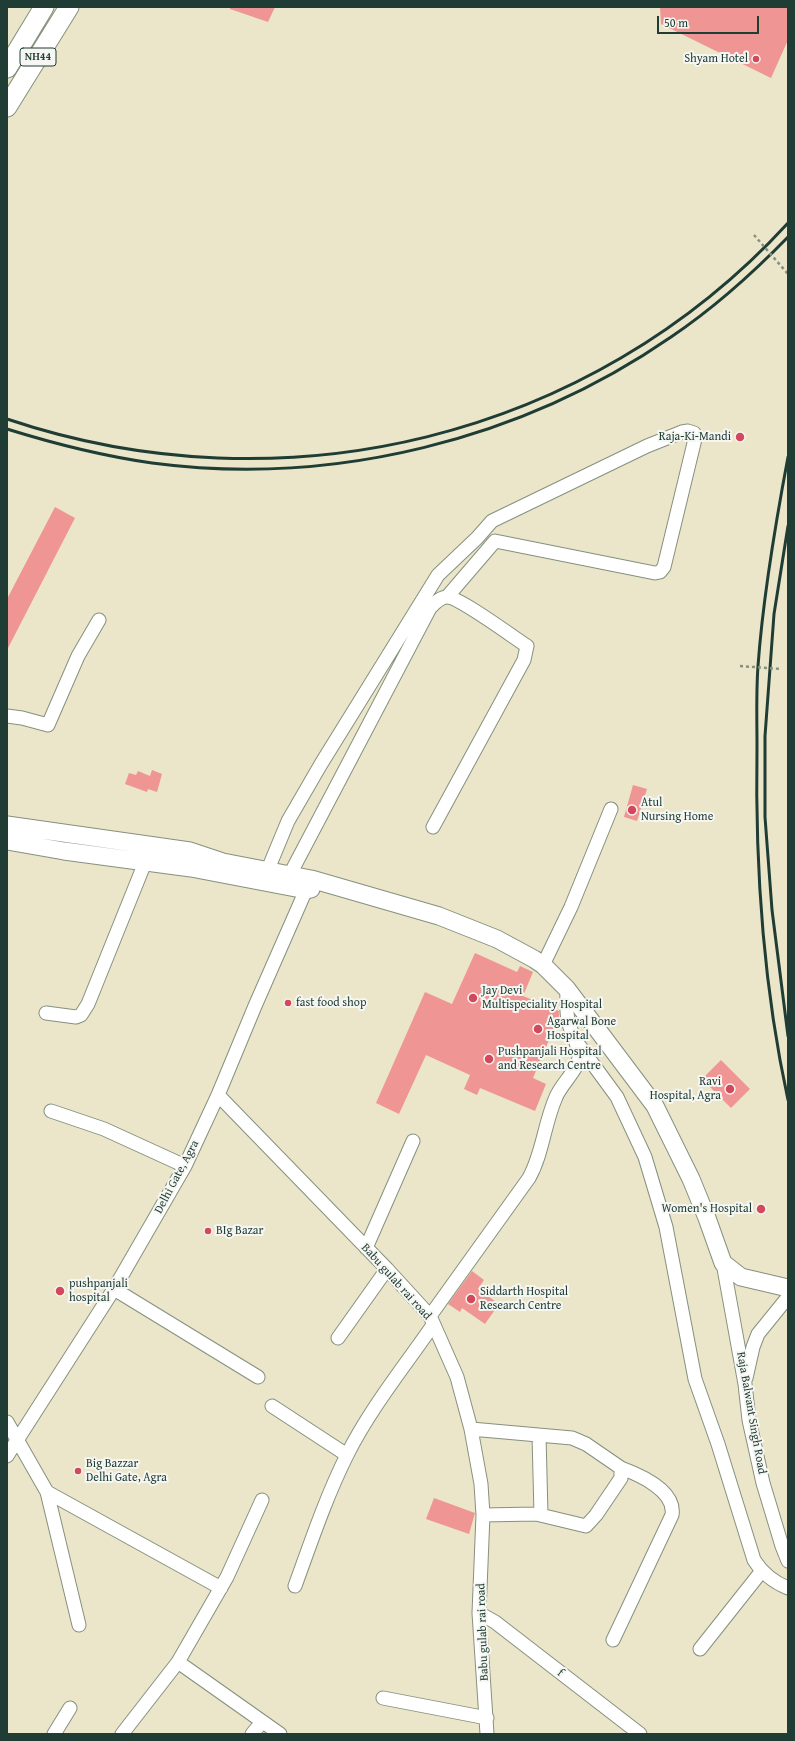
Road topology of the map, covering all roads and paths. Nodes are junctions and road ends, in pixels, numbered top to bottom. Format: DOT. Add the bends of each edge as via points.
graph roads {
  1 [pos="44,7"];
  2 [pos="69,7"];
  3 [pos="7,68"];
  4 [pos="7,107"];
  5 [pos="754,235"];
  6 [pos="788,274"];
  7 [pos="447,597"];
  8 [pos="99,620"];
  9 [pos="740,666"];
  10 [pos="781,669"];
  11 [pos="7,716"];
  12 [pos="611,809"];
  13 [pos="7,825"];
  14 [pos="433,828"];
  15 [pos="81,836"];
  16 [pos="7,841"];
  17 [pos="78,853"];
  18 [pos="148,854"];
  19 [pos="265,876"];
  20 [pos="286,880"];
  21 [pos="308,885"];
  22 [pos="543,965"];
  23 [pos="567,989"];
  24 [pos="46,1013"];
  25 [pos="576,1041"];
  26 [pos="218,1095"];
  27 [pos="51,1111"];
  28 [pos="413,1141"];
  29 [pos="185,1166"];
  30 [pos="366,1248"];
  31 [pos="723,1263"];
  32 [pos="387,1269"];
  33 [pos="788,1288"];
  34 [pos="114,1289"];
  35 [pos="788,1297"];
  36 [pos="431,1321"];
  37 [pos="338,1338"];
  38 [pos="258,1377"];
  39 [pos="745,1384"];
  40 [pos="272,1406"];
  41 [pos="7,1422"];
  42 [pos="471,1429"];
  43 [pos="539,1435"];
  44 [pos="18,1440"];
  45 [pos="347,1455"];
  46 [pos="7,1456"];
  47 [pos="621,1468"];
  48 [pos="47,1492"];
  49 [pos="262,1500"];
  50 [pos="483,1515"];
  51 [pos="541,1515"];
  52 [pos="788,1561"];
  53 [pos="761,1572"];
  54 [pos="295,1586"];
  55 [pos="221,1588"];
  56 [pos="788,1588"];
  57 [pos="479,1613"];
  58 [pos="79,1625"];
  59 [pos="613,1640"];
  60 [pos="700,1650"];
  61 [pos="178,1662"];
  62 [pos="383,1698"];
  63 [pos="70,1708"];
  64 [pos="487,1718"];
  65 [pos="262,1722"];
  66 [pos="54,1734"];
  67 [pos="122,1734"];
  68 [pos="252,1734"];
  69 [pos="280,1734"];
  70 [pos="487,1734"];
  71 [pos="640,1734"];
  1 -- 3 [label="highway, NH44"];
  2 -- 4 [label="highway, NH44"];
  5 -- 6 [label="path, bridge"];
  7 -- 14 [label="street" via="466,605 527,646 527,650 524,660"];
  7 -- 19 [label="street" via="495,541 660,572 664,567 694,446 694,433 682,432 647,446 492,521 438,575 321,764 292,815"];
  7 -- 20 [label="street" via="438,600 430,608"];
  8 -- 11 [label="street" via="78,656 48,724"];
  9 -- 10 [label="path, bridge"];
  12 -- 22 [label="street" via="572,907"];
  13 -- 15 [label="main road"];
  15 -- 17 [label="main road"];
  15 -- 18 [label="main road"];
  16 -- 17 [label="main road"];
  17 -- 18 [label="main road"];
  18 -- 19 [label="main road" via="190,868"];
  18 -- 24 [label="street" via="88,1004 81,1015 76,1017"];
  19 -- 20 [label="main road"];
  20 -- 21 [label="main road"];
  21 -- 22 [label="main road" via="328,885 439,916 497,939"];
  21 -- 26 [label="street, Delhi Gate, Agra"];
  22 -- 23 [label="main road"];
  23 -- 25 [label="street" via="568,1019"];
  23 -- 31 [label="main road" via="655,1106 691,1179"];
  25 -- 36 [label="street" via="579,1056 577,1065 562,1084 556,1097 534,1170"];
  25 -- 53 [label="street" via="617,1097 645,1156 666,1227 695,1379 754,1560"];
  26 -- 29 [label="street, Delhi Gate, Agra"];
  26 -- 30 [label="street, Babu gulab rai road"];
  27 -- 29 [label="street" via="104,1129"];
  28 -- 30 [label="street"];
  29 -- 34 [label="street, Delhi Gate, Agra"];
  30 -- 32 [label="street, Babu gulab rai road"];
  31 -- 33 [label="main road" via="741,1277"];
  31 -- 39 [label="street, Raja Balwant Singh Road"];
  32 -- 36 [label="street, Babu gulab rai road"];
  32 -- 37 [label="street"];
  34 -- 38 [label="street"];
  34 -- 44 [label="street, Delhi Gate, Agra"];
  35 -- 39 [label="street" via="758,1334"];
  36 -- 42 [label="street, Babu gulab rai road" via="457,1377"];
  36 -- 45 [label="street"];
  39 -- 52 [label="street, Raja Balwant Singh Road" via="749,1420 763,1483"];
  40 -- 45 [label="street"];
  41 -- 44 [label="street"];
  42 -- 43 [label="street"];
  42 -- 50 [label="street, Babu gulab rai road" via="481,1484"];
  43 -- 47 [label="street" via="572,1438 586,1444"];
  43 -- 51 [label="street"];
  44 -- 46 [label="street, Delhi Gate, Agra"];
  44 -- 48 [label="street"];
  45 -- 54 [label="street"];
  47 -- 51 [label="street" via="621,1478 589,1524 584,1526"];
  47 -- 59 [label="street" via="651,1483 669,1498 673,1507 672,1515"];
  48 -- 55 [label="street"];
  48 -- 58 [label="street"];
  49 -- 55 [label="street"];
  50 -- 51 [label="street"];
  50 -- 57 [label="street, Babu gulab rai road"];
  53 -- 56 [label="street" via="776,1584"];
  53 -- 60 [label="street"];
  55 -- 61 [label="street"];
  57 -- 64 [label="street, Babu gulab rai road"];
  57 -- 71 [label="street, f" via="495,1622"];
  61 -- 65 [label="street"];
  61 -- 67 [label="street"];
  62 -- 64 [label="street"];
  63 -- 66 [label="street"];
  64 -- 70 [label="street, Babu gulab rai road"];
  65 -- 68 [label="street"];
  65 -- 69 [label="street"];
}
